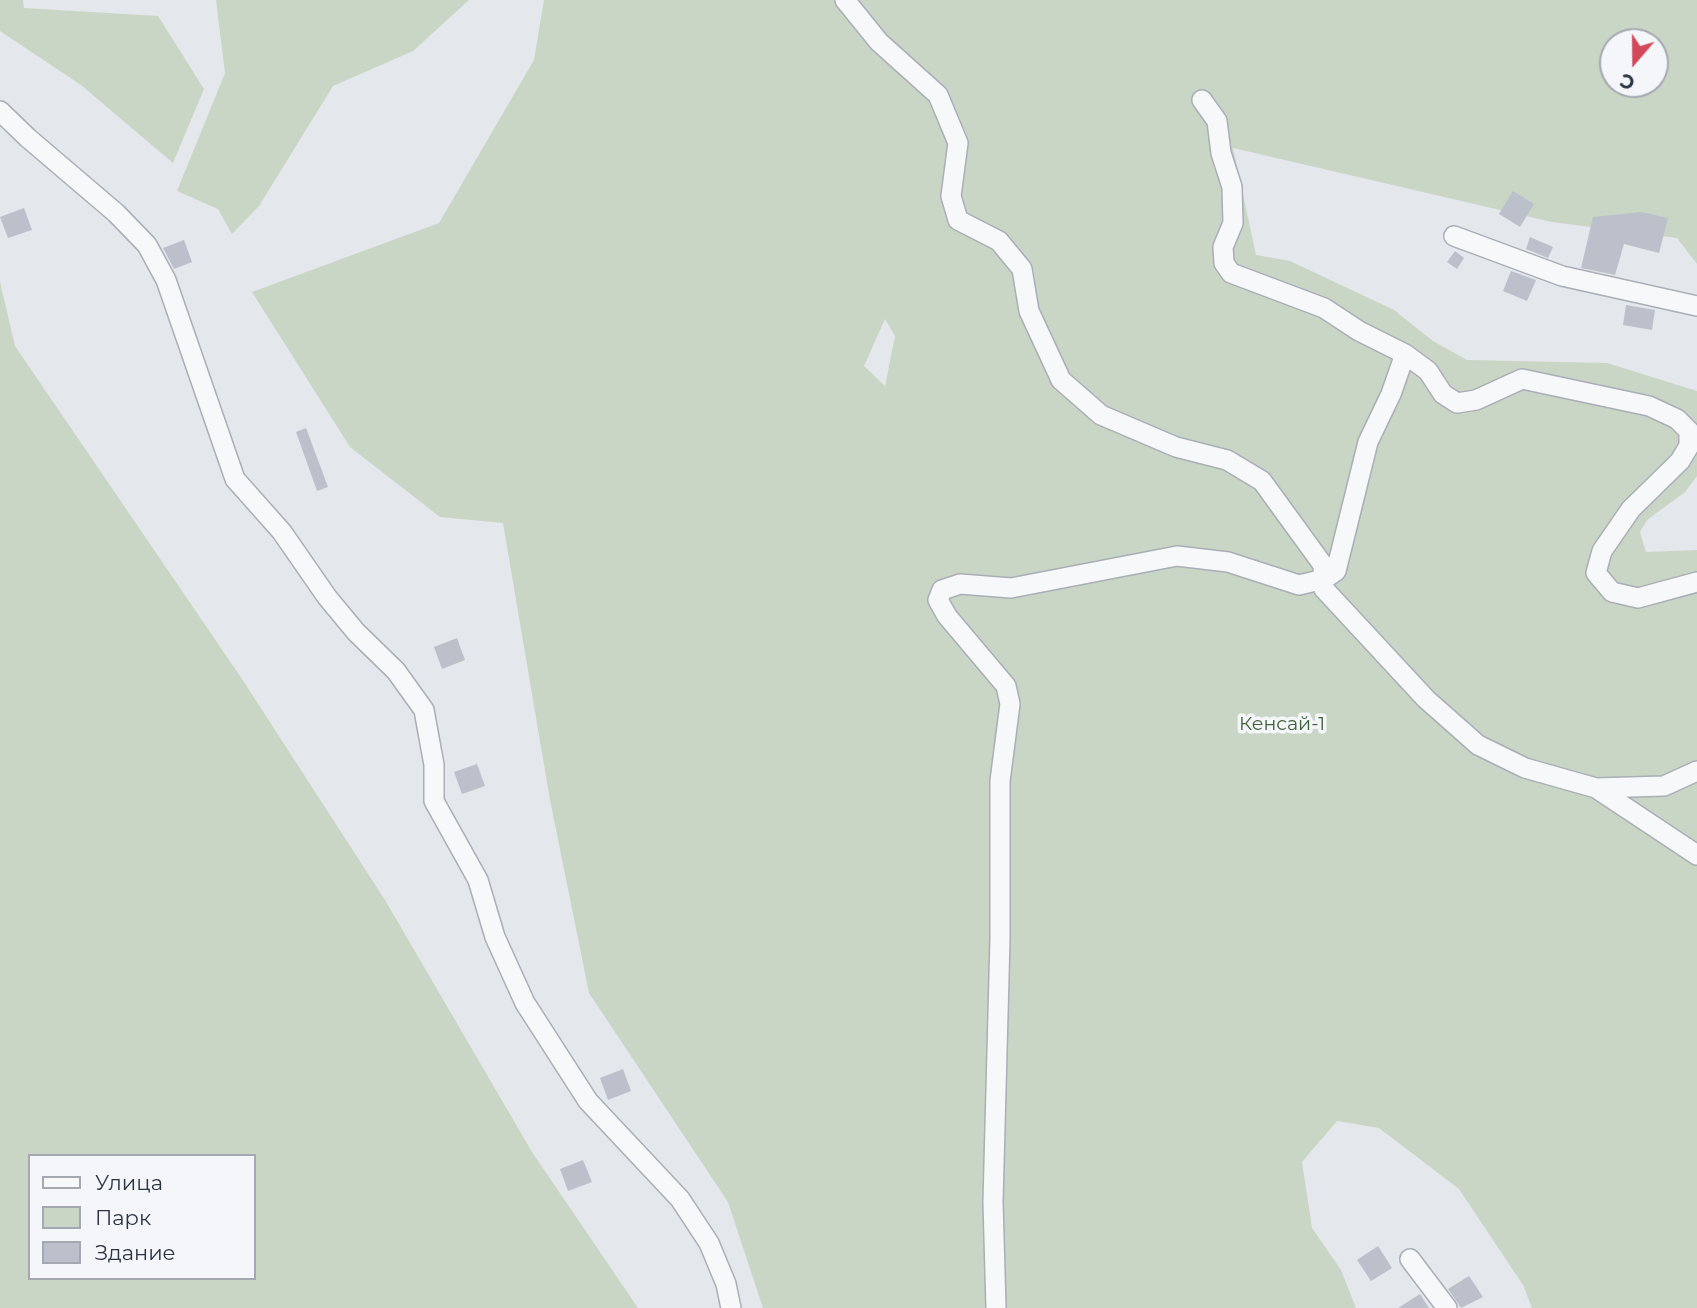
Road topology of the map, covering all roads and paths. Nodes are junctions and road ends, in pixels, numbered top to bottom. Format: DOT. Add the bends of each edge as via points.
graph roads {
  1 [pos="845,0"];
  2 [pos="1202,100"];
  3 [pos="0,111"];
  4 [pos="1454,236"];
  5 [pos="1697,306"];
  6 [pos="1405,354"];
  7 [pos="1324,579"];
  8 [pos="1697,582"];
  9 [pos="1697,771"];
  10 [pos="1597,788"];
  11 [pos="1697,855"];
  12 [pos="1410,1259"];
  13 [pos="731,1308"];
  14 [pos="996,1308"];
  15 [pos="1447,1308"];
  1 -- 7 [label="street" via="879,42 938,95 958,143 951,196 958,220 999,241 1022,269 1029,311 1061,380 1101,415 1176,447 1227,460 1262,481 1323,565"];
  2 -- 6 [label="street" via="1217,121 1232,187 1233,223 1223,247 1224,263 1231,273 1324,309"];
  3 -- 13 [label="street" via="147,244 166,280 235,479 282,532 327,597 396,671 424,710 434,765 434,801 478,880 495,937 525,1003 588,1101 680,1199 709,1243"];
  4 -- 5 [label="street" via="1562,276"];
  6 -- 7 [label="street" via="1368,442 1336,571"];
  6 -- 8 [label="street" via="1457,403 1476,400 1522,379 1649,405 1677,419 1689,431 1689,446 1631,509 1602,551 1596,573 1612,592 1638,598"];
  7 -- 10 [label="street" via="1325,589 1360,629 1426,699 1478,744 1525,768"];
  7 -- 14 [label="street" via="1299,585 1228,562 1178,556 1011,589 960,584 942,590 938,600 947,616 1006,686 1010,704 1000,781 993,1202"];
  9 -- 10 [label="street" via="1664,786"];
  10 -- 11 [label="street"];
  12 -- 15 [label="street"];
}
